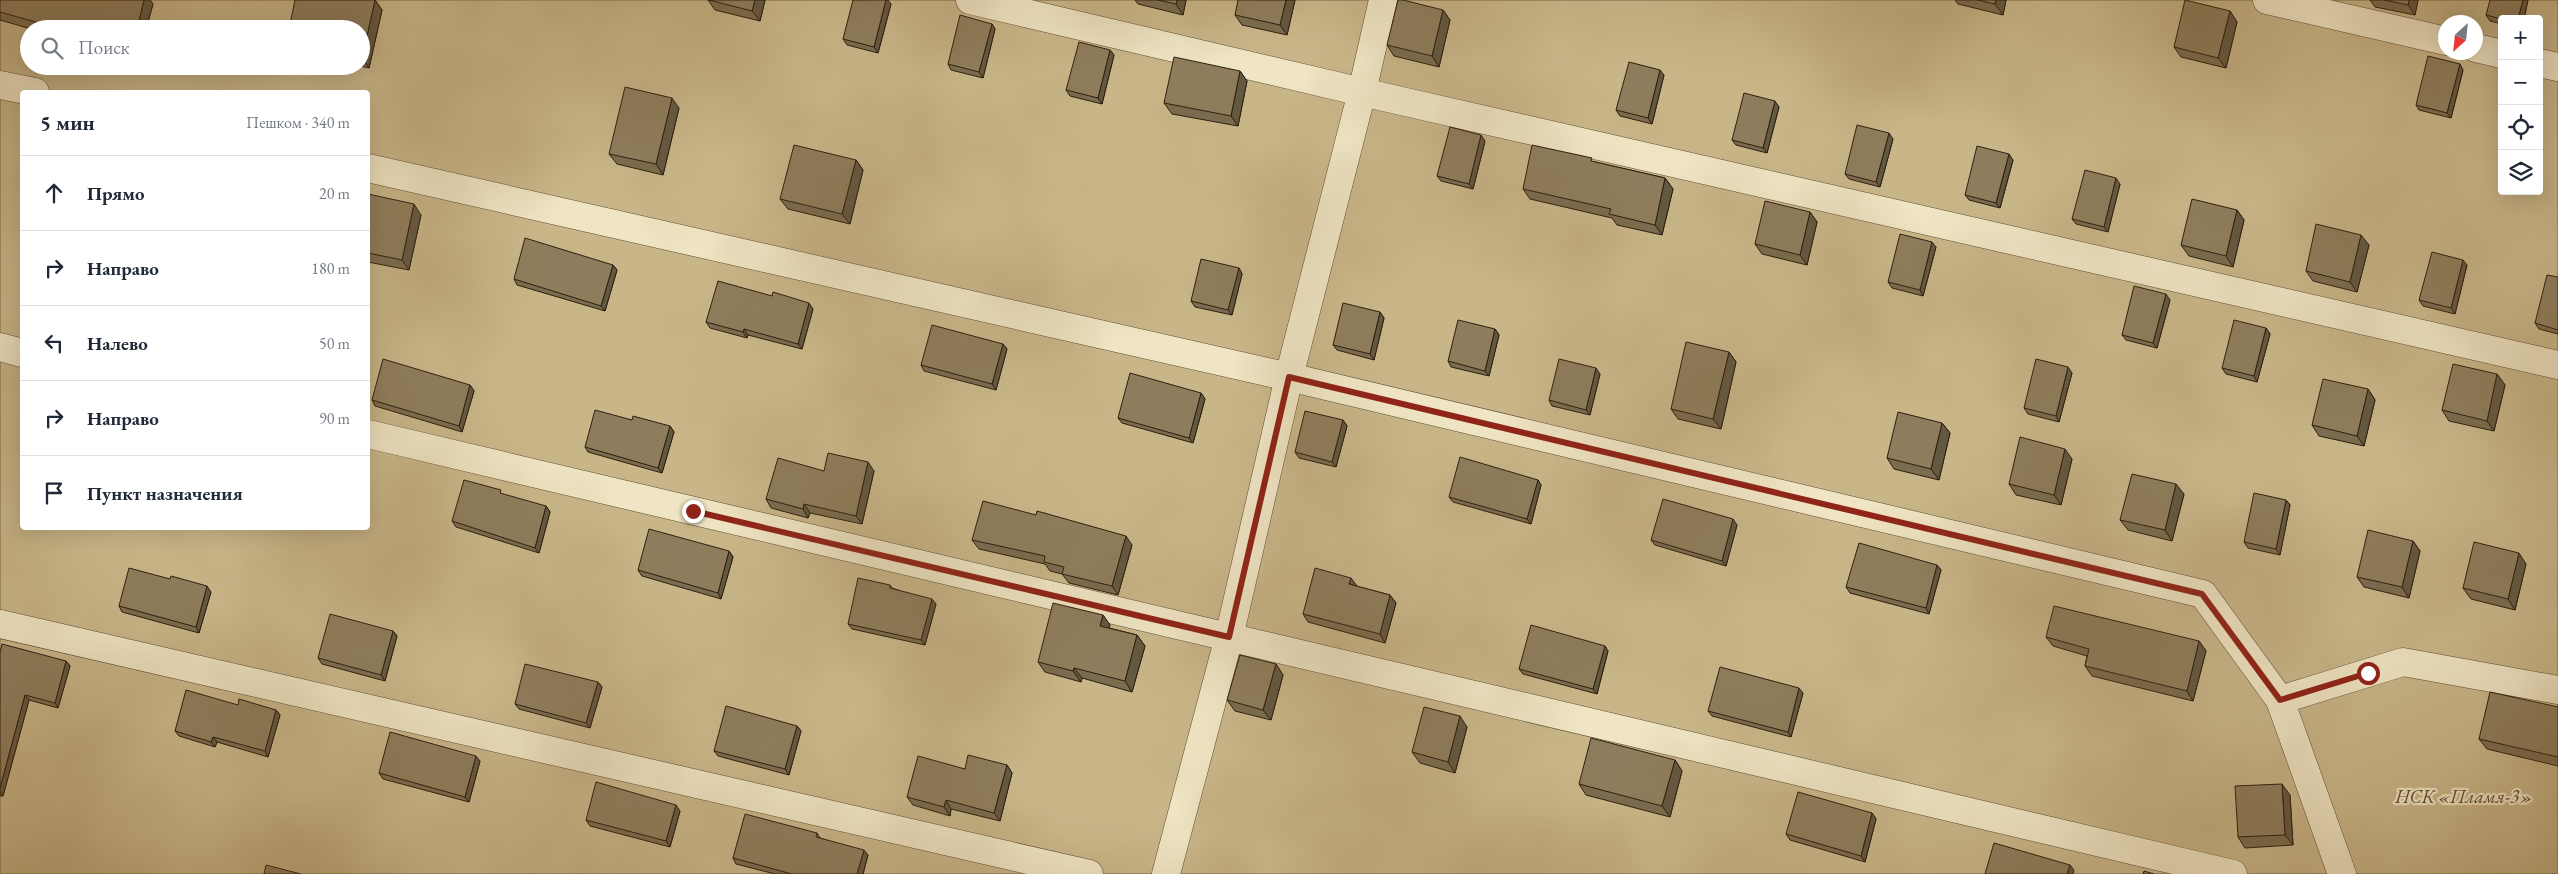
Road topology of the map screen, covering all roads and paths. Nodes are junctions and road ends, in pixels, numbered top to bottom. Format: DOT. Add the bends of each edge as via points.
graph roads {
  1 [pos="970,0"];
  2 [pos="1382,0"];
  3 [pos="2267,0"];
  4 [pos="2438,39"];
  5 [pos="2483,50"];
  6 [pos="2498,53"];
  7 [pos="2543,64"];
  8 [pos="2558,67"];
  9 [pos="0,85"];
  10 [pos="25,90"];
  11 [pos="1362,92"];
  12 [pos="370,168"];
  13 [pos="0,347"];
  14 [pos="20,352"];
  15 [pos="2558,365"];
  16 [pos="1289,377"];
  17 [pos="370,434"];
  18 [pos="0,624"];
  19 [pos="1229,637"];
  20 [pos="2558,690"];
  21 [pos="2280,700"];
  22 [pos="1089,874"];
  23 [pos="1166,874"];
  24 [pos="2233,874"];
  25 [pos="2342,874"];
  1 -- 11 [label="street"];
  2 -- 11 [label="street"];
  3 -- 4 [label="street"];
  5 -- 6 [label="street"];
  7 -- 8 [label="street"];
  9 -- 10 [label="street"];
  11 -- 15 [label="street"];
  11 -- 16 [label="street"];
  12 -- 16 [label="street"];
  13 -- 14 [label="street"];
  16 -- 19 [label="street"];
  16 -- 21 [label="street" via="2202,594"];
  17 -- 19 [label="street"];
  18 -- 22 [label="street"];
  19 -- 23 [label="street"];
  19 -- 24 [label="street"];
  20 -- 21 [label="street" via="2404,662"];
  21 -- 25 [label="street"];
}
